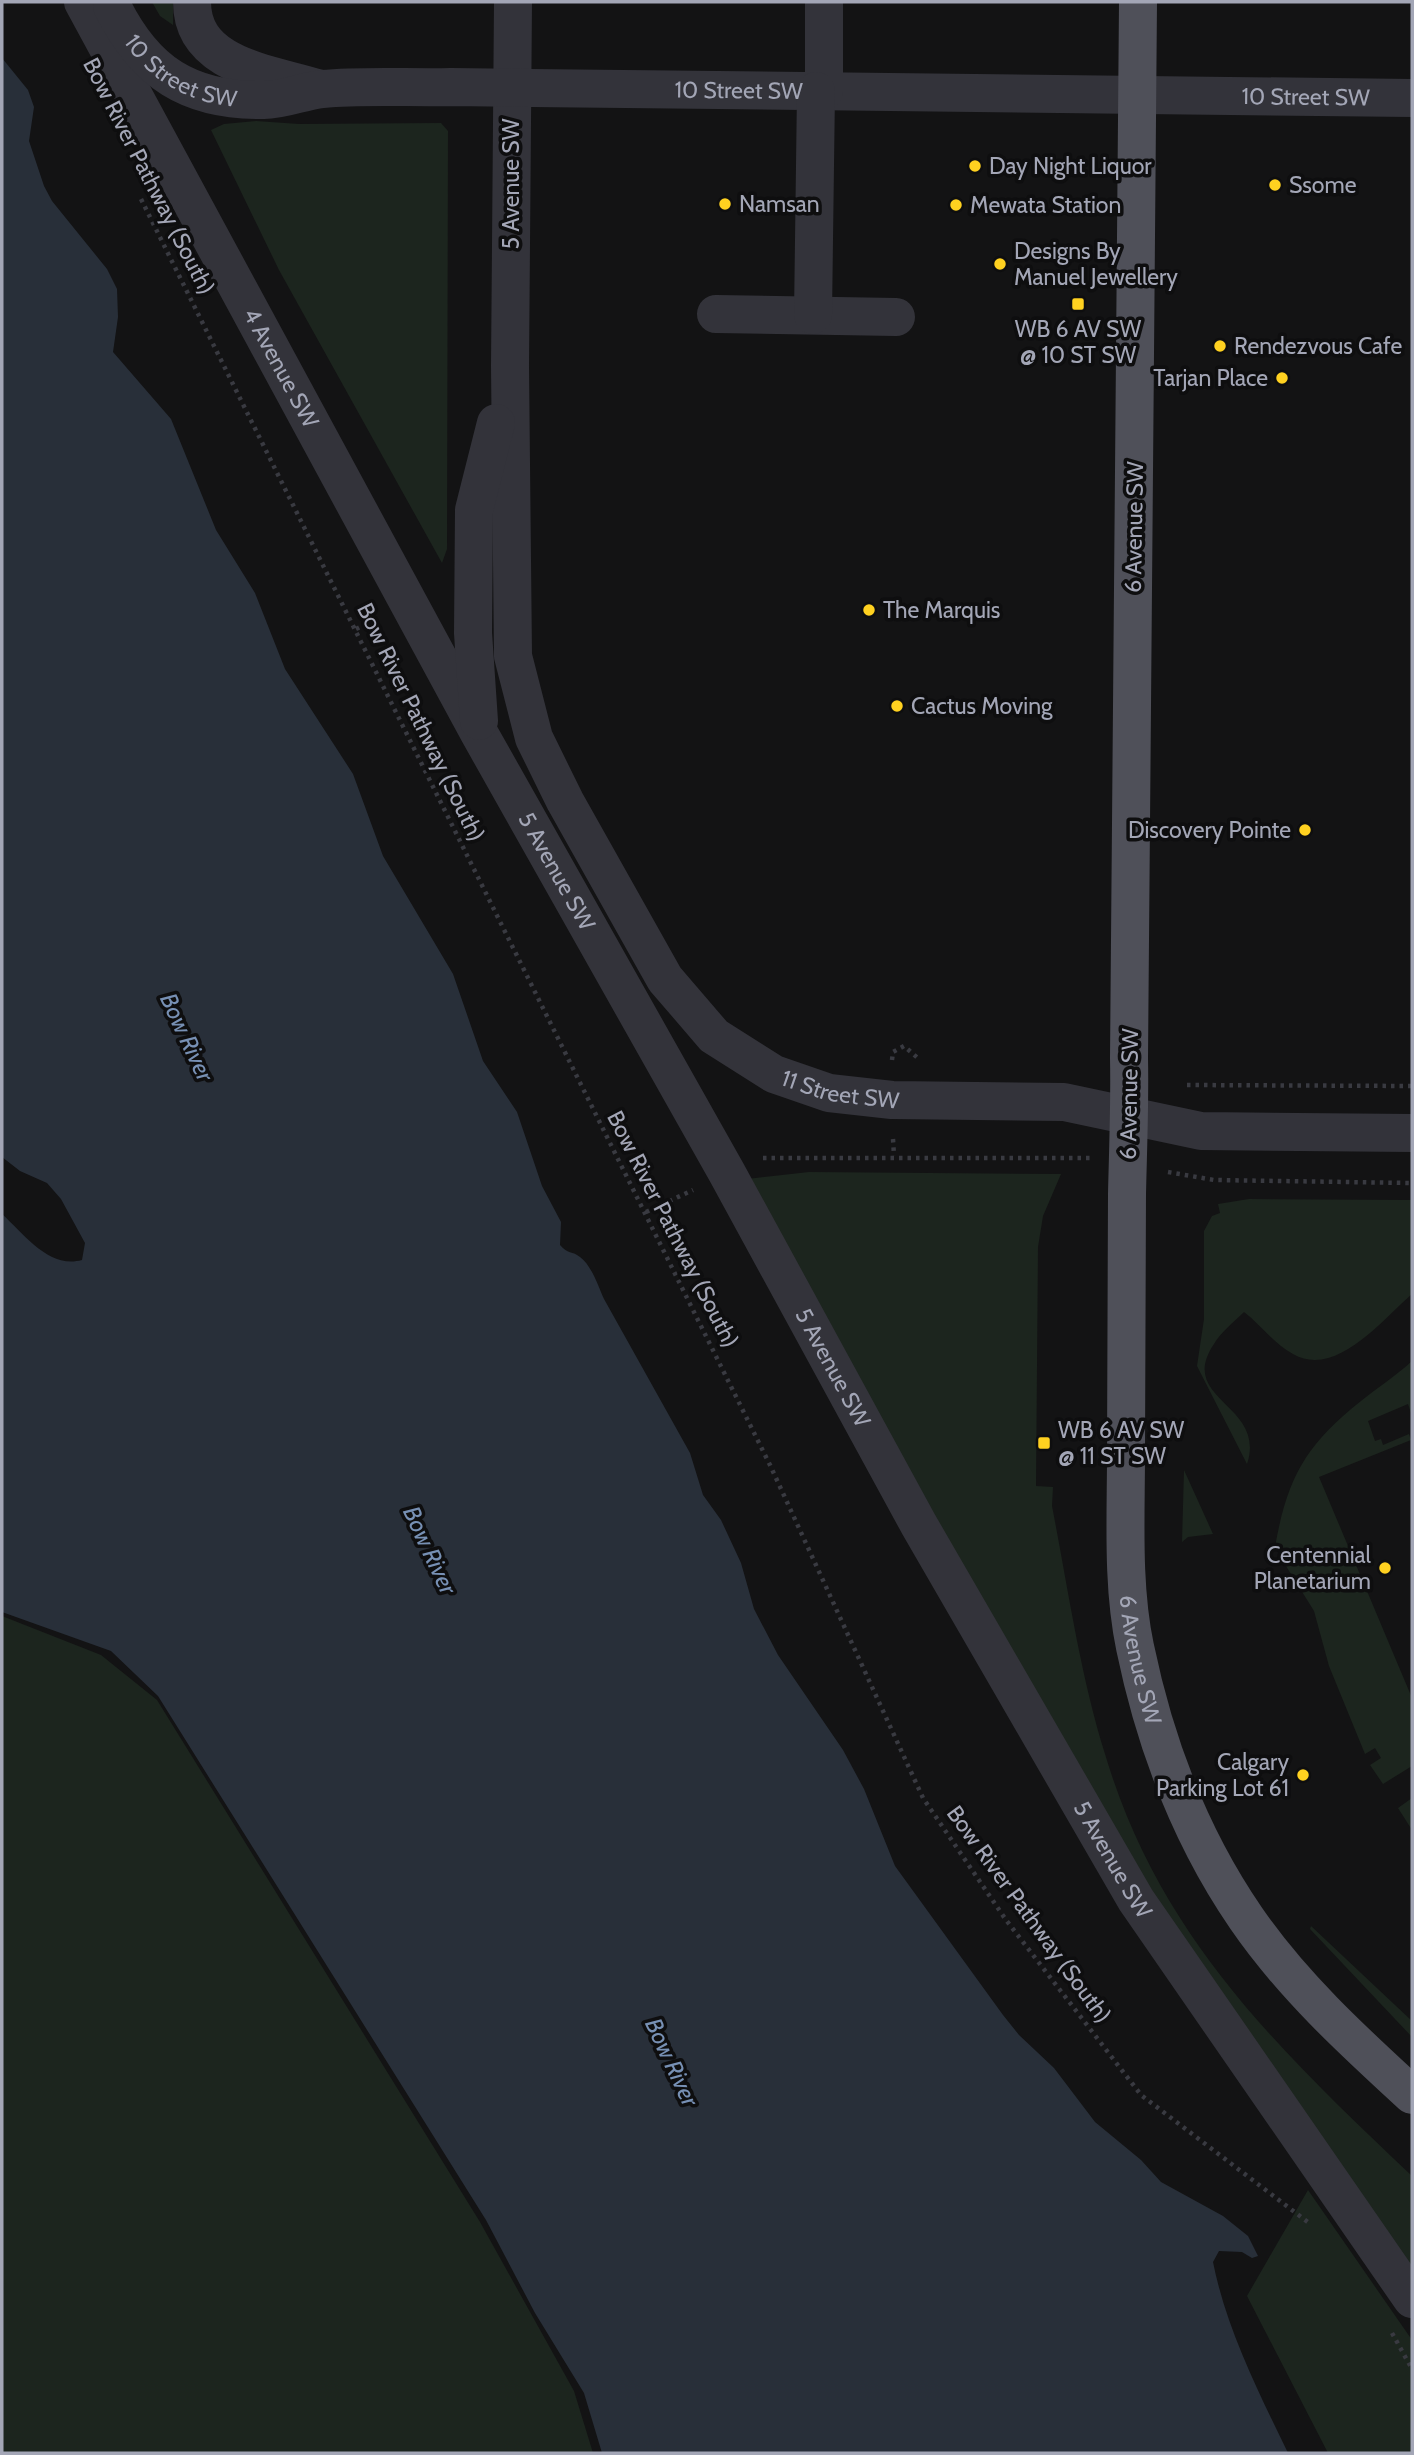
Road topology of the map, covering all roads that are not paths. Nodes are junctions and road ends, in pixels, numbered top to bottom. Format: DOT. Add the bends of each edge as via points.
graph roads {
  1 [pos="83,2"];
  2 [pos="109,2"];
  3 [pos="192,2"];
  4 [pos="513,2"];
  5 [pos="824,2"];
  6 [pos="1138,2"];
  7 [pos="511,87"];
  8 [pos="322,89"];
  9 [pos="820,91"];
  10 [pos="1137,96"];
  11 [pos="1412,98"];
  12 [pos="716,314"];
  13 [pos="813,315"];
  14 [pos="896,317"];
  15 [pos="510,366"];
  16 [pos="513,656"];
  17 [pos="480,733"];
  18 [pos="1131,1117"];
  19 [pos="1412,1133"];
  20 [pos="1412,2095"];
  21 [pos="1400,2313"];
  1 -- 17 [label="street, 4 Avenue SW"];
  2 -- 8 [label="street, 10 Street SW" via="146,60 186,88 222,98 267,100"];
  3 -- 8 [label="street" via="202,38 224,60"];
  4 -- 7 [label="street, 5 Avenue SW"];
  5 -- 9 [label="street"];
  6 -- 10 [label="main road, 6 Avenue SW"];
  7 -- 8 [label="street, 10 Street SW"];
  7 -- 9 [label="street, 10 Street SW"];
  7 -- 15 [label="street, 5 Avenue SW"];
  9 -- 10 [label="street, 10 Street SW"];
  9 -- 13 [label="street"];
  10 -- 11 [label="street, 10 Street SW"];
  10 -- 18 [label="main road, 6 Avenue SW"];
  12 -- 13 [label="street"];
  13 -- 14 [label="street"];
  15 -- 16 [label="street, 5 Avenue SW"];
  15 -- 17 [label="street, 5 Avenue SW" via="474,510 473,633"];
  16 -- 18 [label="street, 11 Street SW" via="534,737 565,802 665,979 714,1036 775,1074 829,1093 905,1100 1064,1102"];
  17 -- 21 [label="street, 5 Avenue SW" via="919,1525 1136,1900"];
  18 -- 19 [label="street, 11 Street SW" via="1201,1131"];
  18 -- 20 [label="main road, 6 Avenue SW" via="1126,1551 1135,1644 1164,1759 1201,1844 1246,1917 1327,2015"];
}
